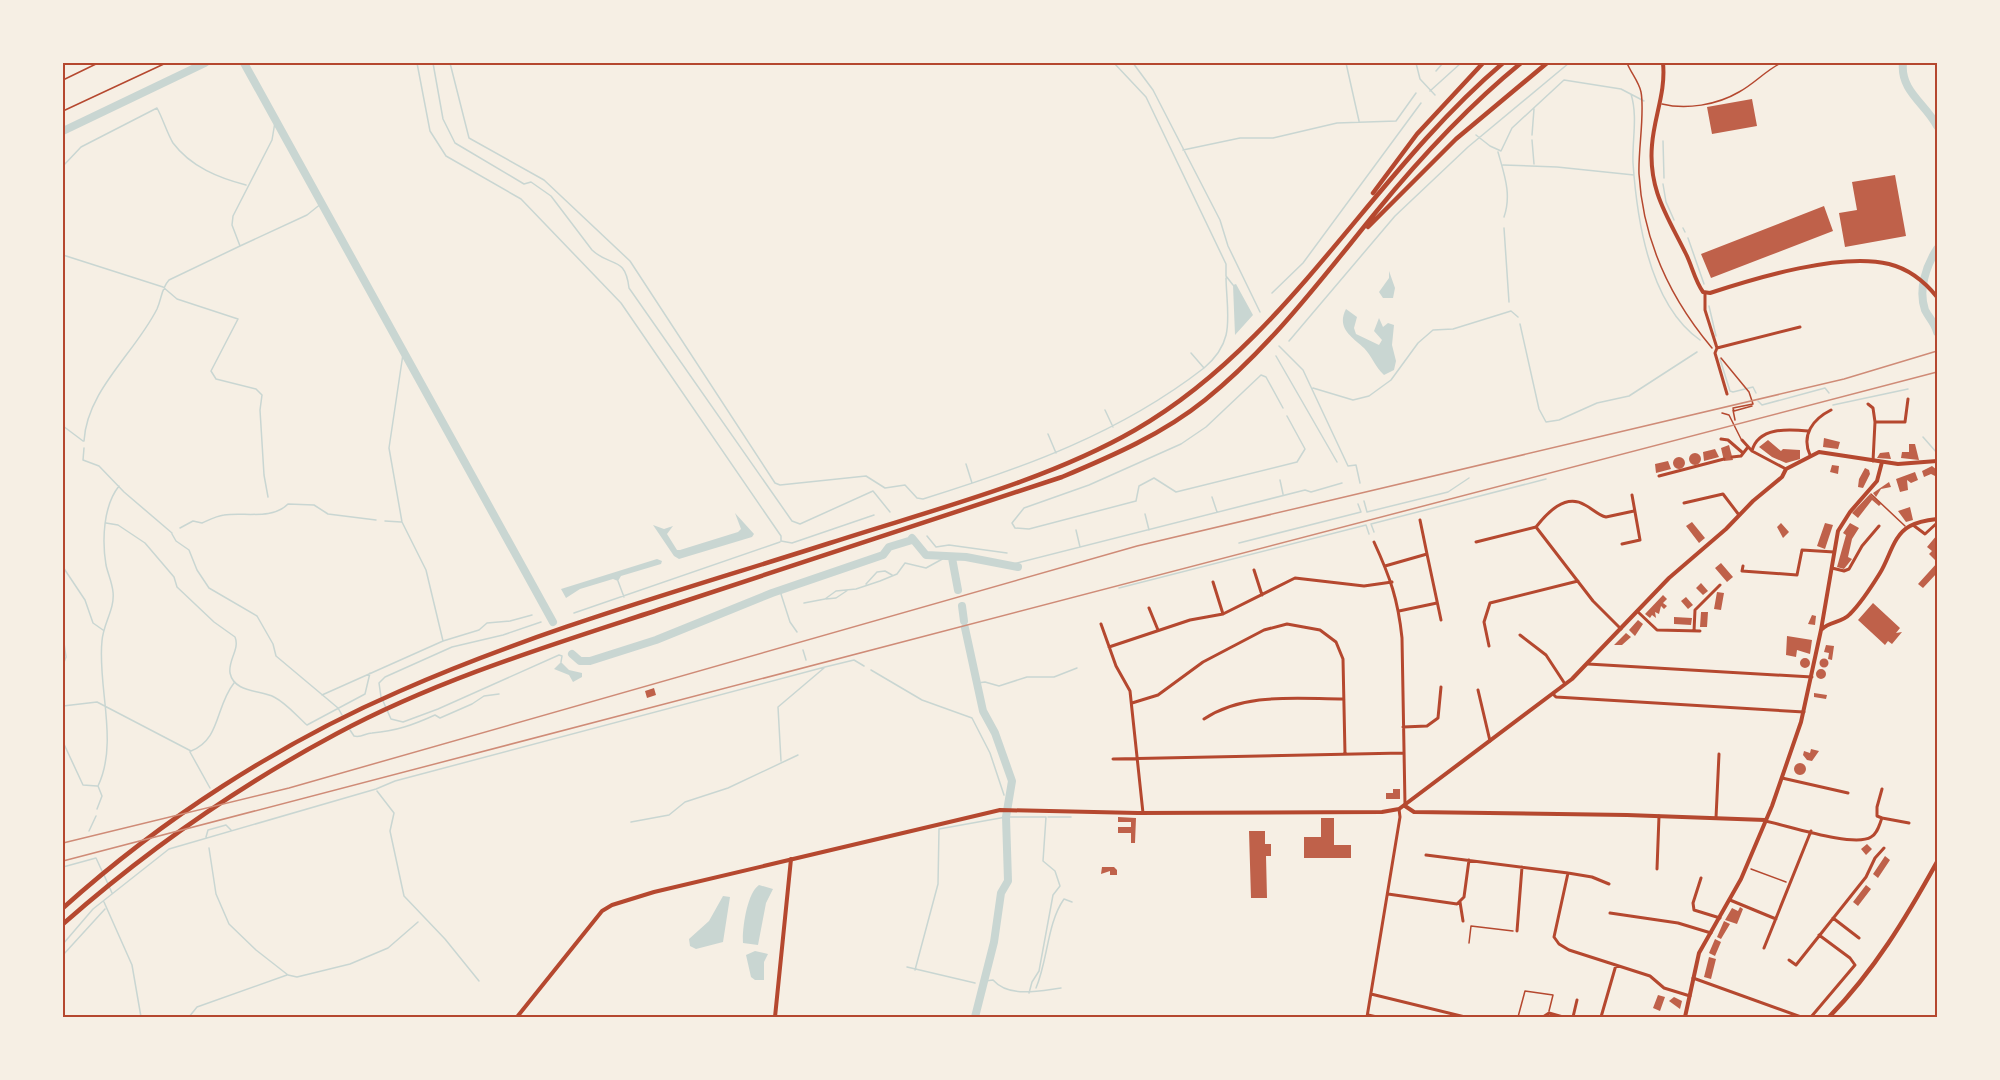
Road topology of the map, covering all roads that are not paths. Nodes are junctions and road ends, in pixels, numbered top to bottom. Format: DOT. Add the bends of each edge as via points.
graph roads {
  1 [pos="98,63"];
  2 [pos="1484,63"];
  3 [pos="1521,63"];
  4 [pos="1547,63"];
  5 [pos="1663,63"];
  6 [pos="1781,63"];
  7 [pos="1500,65"];
  8 [pos="63,80"];
  9 [pos="1660,104"];
  10 [pos="1356,217"];
  11 [pos="1354,240"];
  12 [pos="1705,293"];
  13 [pos="1937,297"];
  14 [pos="1800,327"];
  15 [pos="1717,348"];
  16 [pos="1727,394"];
  17 [pos="1908,399"];
  18 [pos="1868,404"];
  19 [pos="1831,410"];
  20 [pos="1722,413"];
  21 [pos="1875,422"];
  22 [pos="1808,431"];
  23 [pos="1720,440"];
  24 [pos="1742,440"];
  25 [pos="1748,447"];
  26 [pos="1752,452"];
  27 [pos="1743,453"];
  28 [pos="1810,455"];
  29 [pos="1732,457"];
  30 [pos="1724,459"];
  31 [pos="1873,461"];
  32 [pos="1937,461"];
  33 [pos="1882,462"];
  34 [pos="1786,470"];
  35 [pos="1659,476"];
  36 [pos="1632,495"];
  37 [pos="1684,503"];
  38 [pos="1634,512"];
  39 [pos="1739,515"];
  40 [pos="1420,520"];
  41 [pos="1937,521"];
  42 [pos="1913,525"];
  43 [pos="1879,526"];
  44 [pos="1536,527"];
  45 [pos="1374,542"];
  46 [pos="1476,542"];
  47 [pos="1622,544"];
  48 [pos="1834,552"];
  49 [pos="1427,554"];
  50 [pos="1385,566"];
  51 [pos="1743,566"];
  52 [pos="1832,568"];
  53 [pos="1254,570"];
  54 [pos="1578,581"];
  55 [pos="1213,582"];
  56 [pos="1392,582"];
  57 [pos="1720,585"];
  58 [pos="1262,595"];
  59 [pos="1437,603"];
  60 [pos="1149,608"];
  61 [pos="1399,611"];
  62 [pos="1637,611"];
  63 [pos="1223,614"];
  64 [pos="1823,618"];
  65 [pos="1441,620"];
  66 [pos="1828,623"];
  67 [pos="1101,624"];
  68 [pos="1621,629"];
  69 [pos="1158,630"];
  70 [pos="1821,630"];
  71 [pos="1694,631"];
  72 [pos="1701,631"];
  73 [pos="1520,635"];
  74 [pos="1489,646"];
  75 [pos="1109,647"];
  76 [pos="1588,663"];
  77 [pos="1812,677"];
  78 [pos="1565,685"];
  79 [pos="1441,687"];
  80 [pos="1478,690"];
  81 [pos="1552,694"];
  82 [pos="1344,699"];
  83 [pos="1132,703"];
  84 [pos="1804,712"];
  85 [pos="1204,719"];
  86 [pos="1403,727"];
  87 [pos="1490,741"];
  88 [pos="1403,753"];
  89 [pos="1345,754"];
  90 [pos="1719,754"];
  91 [pos="1138,756"];
  92 [pos="1113,759"];
  93 [pos="1782,778"];
  94 [pos="1882,789"];
  95 [pos="1848,793"];
  96 [pos="1406,806"];
  97 [pos="1399,809"];
  98 [pos="1143,813"];
  99 [pos="1659,816"];
  100 [pos="1716,818"];
  101 [pos="1882,819"];
  102 [pos="1765,820"];
  103 [pos="1909,823"];
  104 [pos="1811,831"];
  105 [pos="1884,848"];
  106 [pos="1426,855"];
  107 [pos="791,859"];
  108 [pos="1469,860"];
  109 [pos="1937,862"];
  110 [pos="1522,867"];
  111 [pos="1657,869"];
  112 [pos="1568,873"];
  113 [pos="1701,878"];
  114 [pos="1692,882"];
  115 [pos="1609,884"];
  116 [pos="1700,884"];
  117 [pos="1388,894"];
  118 [pos="1730,900"];
  119 [pos="1460,902"];
  120 [pos="63,908"];
  121 [pos="1610,913"];
  122 [pos="1720,918"];
  123 [pos="1833,918"];
  124 [pos="1776,919"];
  125 [pos="1463,921"];
  126 [pos="63,924"];
  127 [pos="1517,931"];
  128 [pos="1710,933"];
  129 [pos="1819,935"];
  130 [pos="1859,938"];
  131 [pos="1764,948"];
  132 [pos="1789,960"];
  133 [pos="1616,965"];
  134 [pos="1692,978"];
  135 [pos="1371,994"];
  136 [pos="1690,996"];
  137 [pos="1577,1000"];
  138 [pos="1368,1016"];
  139 [pos="517,1017"];
  140 [pos="775,1017"];
  141 [pos="1377,1017"];
  142 [pos="1466,1017"];
  143 [pos="1543,1017"];
  144 [pos="1563,1017"];
  145 [pos="1573,1017"];
  146 [pos="1601,1017"];
  147 [pos="1685,1017"];
  148 [pos="1802,1017"];
  149 [pos="1811,1017"];
  150 [pos="1829,1017"];
  1 -- 8 [label="lane"];
  2 -- 10 [label="main road" via="1417,134"];
  3 -- 11 [label="main road" via="1440,138"];
  4 -- 11 [label="main road" via="1456,139"];
  5 -- 9 [label="street"];
  6 -- 9 [label="lane" via="1725,99 1680,107"];
  7 -- 10 [label="main road" via="1424,137"];
  9 -- 12 [label="street" via="1651,153 1658,198"];
  10 -- 120 [label="main road" via="1240,353 1190,394 1131,433 1003,487 518,644 400,691 315,732 252,769 136,847"];
  11 -- 126 [label="main road" via="1237,373 1195,407 1128,449 1062,477 525,653 405,701 256,779 164,841"];
  12 -- 13 [label="street" via="1760,277 1858,262 1889,264 1917,277"];
  12 -- 15 [label="street" via="1705,310"];
  14 -- 15 [label="street"];
  15 -- 16 [label="street" via="1715,353"];
  17 -- 21 [label="street" via="1905,422"];
  18 -- 21 [label="street" via="1873,408"];
  19 -- 22 [label="street" via="1818,417"];
  20 -- 24 [label="lane" via="1729,415"];
  21 -- 31 [label="street"];
  22 -- 26 [label="street" via="1769,432 1754,444"];
  22 -- 28 [label="street"];
  23 -- 27 [label="street" via="1728,440"];
  24 -- 25 [label="street"];
  25 -- 26 [label="street"];
  25 -- 27 [label="street"];
  26 -- 34 [label="street"];
  27 -- 29 [label="street"];
  28 -- 31 [label="street" via="1819,452"];
  28 -- 34 [label="street"];
  30 -- 35 [label="street"];
  31 -- 33 [label="street"];
  32 -- 33 [label="street"];
  33 -- 48 [label="street" via="1880,476 1843,521"];
  34 -- 39 [label="street"];
  36 -- 38 [label="street"];
  37 -- 39 [label="street" via="1723,494"];
  38 -- 44 [label="street" via="1606,517 1584,503 1570,502 1553,508"];
  38 -- 47 [label="street" via="1640,540"];
  39 -- 62 [label="street"];
  40 -- 49 [label="street"];
  41 -- 42 [label="street"];
  41 -- 42 [label="street" via="1925,534"];
  42 -- 66 [label="street" via="1893,545 1875,580 1847,617"];
  43 -- 52 [label="street" via="1849,569"];
  44 -- 46 [label="street"];
  44 -- 54 [label="street"];
  45 -- 50 [label="street"];
  48 -- 51 [label="street" via="1802,549 1797,575 1742,571"];
  48 -- 52 [label="street"];
  49 -- 50 [label="street"];
  49 -- 59 [label="street"];
  50 -- 56 [label="street"];
  52 -- 64 [label="street"];
  53 -- 58 [label="street"];
  54 -- 68 [label="street"];
  54 -- 74 [label="street" via="1490,603 1484,622"];
  55 -- 63 [label="street"];
  56 -- 58 [label="street" via="1364,586 1295,578"];
  56 -- 61 [label="street"];
  57 -- 71 [label="street" via="1695,610"];
  58 -- 63 [label="street"];
  59 -- 61 [label="street"];
  59 -- 65 [label="street"];
  60 -- 69 [label="street"];
  61 -- 86 [label="street"];
  62 -- 68 [label="street"];
  62 -- 71 [label="street" via="1656,630"];
  63 -- 69 [label="street"];
  64 -- 66 [label="street"];
  64 -- 70 [label="street"];
  66 -- 70 [label="street"];
  67 -- 75 [label="street"];
  68 -- 76 [label="street"];
  69 -- 75 [label="street"];
  70 -- 77 [label="street"];
  71 -- 72 [label="street"];
  73 -- 78 [label="street" via="1546,655"];
  75 -- 83 [label="street"];
  76 -- 77 [label="street"];
  76 -- 78 [label="street"];
  77 -- 84 [label="street"];
  78 -- 81 [label="street"];
  79 -- 86 [label="street" via="1438,718 1427,726"];
  80 -- 87 [label="street"];
  81 -- 84 [label="street"];
  81 -- 87 [label="street"];
  82 -- 83 [label="street" via="1343,659 1336,642 1320,630 1287,624 1264,630 1203,662 1158,695"];
  82 -- 85 [label="street" via="1248,700 1221,708"];
  82 -- 89 [label="street"];
  83 -- 91 [label="street"];
  84 -- 93 [label="street"];
  86 -- 88 [label="street"];
  87 -- 96 [label="street"];
  88 -- 89 [label="street"];
  88 -- 96 [label="street"];
  89 -- 91 [label="street"];
  90 -- 100 [label="street"];
  91 -- 92 [label="street"];
  91 -- 98 [label="street"];
  93 -- 95 [label="street"];
  93 -- 102 [label="street"];
  94 -- 101 [label="street" via="1877,807"];
  96 -- 97 [label="street"];
  96 -- 99 [label="street" via="1414,812"];
  97 -- 98 [label="street"];
  97 -- 117 [label="street"];
  98 -- 107 [label="street" via="1005,810"];
  99 -- 100 [label="street"];
  99 -- 111 [label="street"];
  100 -- 102 [label="street"];
  101 -- 103 [label="street"];
  101 -- 104 [label="street" via="1876,832 1863,840"];
  102 -- 104 [label="street"];
  102 -- 118 [label="street"];
  104 -- 124 [label="street"];
  105 -- 123 [label="street"];
  106 -- 108 [label="street"];
  107 -- 139 [label="street" via="654,891 606,908"];
  107 -- 140 [label="street"];
  108 -- 110 [label="street"];
  108 -- 119 [label="street"];
  109 -- 150 [label="main road" via="1880,956"];
  110 -- 112 [label="street"];
  110 -- 127 [label="street"];
  112 -- 115 [label="street"];
  112 -- 133 [label="street" via="1556,941 1569,950"];
  113 -- 116 [label="street"];
  114 -- 116 [label="street"];
  116 -- 122 [label="street" via="1694,910"];
  117 -- 119 [label="street"];
  117 -- 135 [label="street"];
  118 -- 122 [label="street"];
  118 -- 124 [label="street"];
  119 -- 125 [label="street"];
  121 -- 128 [label="street" via="1677,923"];
  122 -- 128 [label="street"];
  123 -- 129 [label="street"];
  123 -- 130 [label="street"];
  124 -- 131 [label="street"];
  128 -- 134 [label="street"];
  129 -- 132 [label="street" via="1796,965"];
  129 -- 149 [label="street" via="1855,962 1854,969"];
  133 -- 136 [label="street"];
  133 -- 146 [label="street"];
  134 -- 136 [label="street"];
  134 -- 148 [label="street"];
  135 -- 138 [label="street"];
  135 -- 142 [label="street"];
  136 -- 147 [label="street"];
  137 -- 145 [label="street"];
  138 -- 141 [label="street"];
  143 -- 144 [label="street" via="1549,1013"];
}
